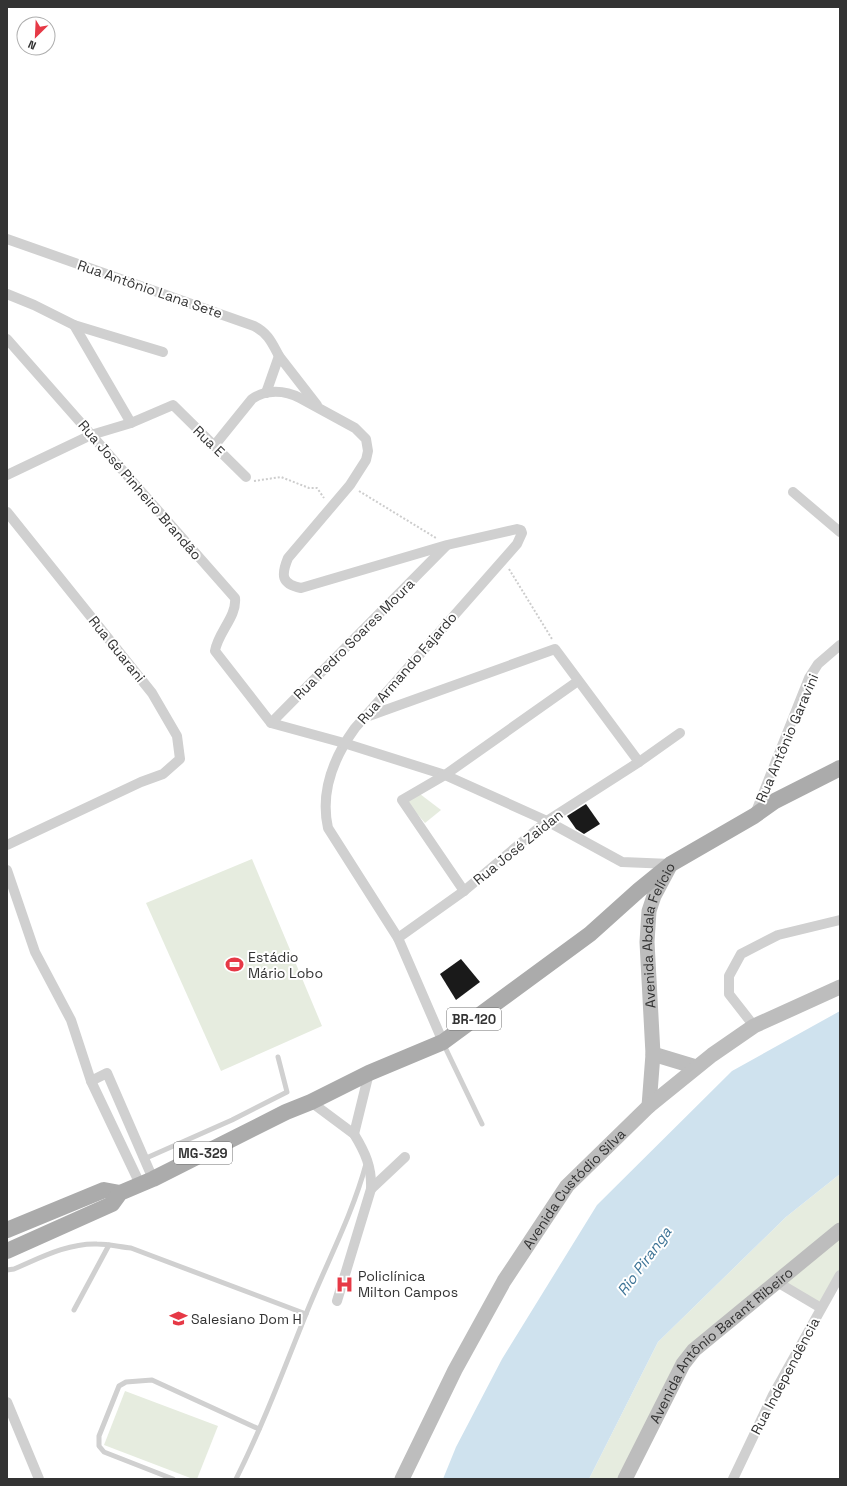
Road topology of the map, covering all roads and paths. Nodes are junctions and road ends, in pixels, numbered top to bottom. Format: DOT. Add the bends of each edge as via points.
graph roads {
  1 [pos="7,239"];
  2 [pos="7,294"];
  3 [pos="74,325"];
  4 [pos="7,339"];
  5 [pos="163,352"];
  6 [pos="279,356"];
  7 [pos="266,393"];
  8 [pos="320,409"];
  9 [pos="131,423"];
  10 [pos="91,435"];
  11 [pos="214,446"];
  12 [pos="7,475"];
  13 [pos="246,477"];
  14 [pos="350,485"];
  15 [pos="793,492"];
  16 [pos="331,508"];
  17 [pos="7,512"];
  18 [pos="840,532"];
  19 [pos="447,545"];
  20 [pos="503,560"];
  21 [pos="840,645"];
  22 [pos="555,649"];
  23 [pos="578,681"];
  24 [pos="364,717"];
  25 [pos="271,723"];
  26 [pos="680,733"];
  27 [pos="344,743"];
  28 [pos="639,762"];
  29 [pos="840,768"];
  30 [pos="445,775"];
  31 [pos="754,816"];
  32 [pos="547,821"];
  33 [pos="7,846"];
  34 [pos="671,864"];
  35 [pos="7,870"];
  36 [pos="464,891"];
  37 [pos="840,920"];
  38 [pos="398,938"];
  39 [pos="840,987"];
  40 [pos="754,1026"];
  41 [pos="443,1042"];
  42 [pos="653,1054"];
  43 [pos="278,1057"];
  44 [pos="699,1065"];
  45 [pos="368,1073"];
  46 [pos="91,1081"];
  47 [pos="311,1102"];
  48 [pos="649,1106"];
  49 [pos="286,1112"];
  50 [pos="482,1124"];
  51 [pos="354,1134"];
  52 [pos="405,1156"];
  53 [pos="143,1159"];
  54 [pos="368,1160"];
  55 [pos="146,1182"];
  56 [pos="371,1189"];
  57 [pos="120,1193"];
  58 [pos="7,1230"];
  59 [pos="840,1230"];
  60 [pos="109,1245"];
  61 [pos="7,1251"];
  62 [pos="7,1270"];
  63 [pos="840,1275"];
  64 [pos="777,1282"];
  65 [pos="337,1301"];
  66 [pos="821,1308"];
  67 [pos="74,1310"];
  68 [pos="306,1314"];
  69 [pos="7,1402"];
  70 [pos="259,1429"];
  71 [pos="40,1479"];
  72 [pos="173,1479"];
  73 [pos="236,1479"];
  74 [pos="402,1479"];
  75 [pos="625,1479"];
  76 [pos="733,1479"];
  1 -- 6 [label="street, Rua Antônio Lana Sete" via="254,326 264,331"];
  2 -- 3 [label="street"];
  3 -- 5 [label="street"];
  3 -- 9 [label="street"];
  4 -- 10 [label="street, Rua José Pinheiro Brandão"];
  6 -- 7 [label="street"];
  6 -- 8 [label="street, Rua Antônio Lana Sete"];
  7 -- 8 [label="street" via="293,394"];
  7 -- 11 [label="street" via="252,399"];
  8 -- 14 [label="street" via="355,428 366,439 366,460"];
  9 -- 10 [label="street"];
  9 -- 11 [label="street, Rua E" via="172,405"];
  10 -- 12 [label="street"];
  10 -- 25 [label="street, Rua José Pinheiro Brandão" via="236,598 236,606 215,651"];
  11 -- 13 [label="street, Rua E"];
  13 -- 16 [label="path" via="258,481 282,477 309,488 317,488"];
  14 -- 16 [label="street"];
  14 -- 19 [label="path"];
  15 -- 18 [label="street"];
  16 -- 19 [label="street, Rua Armando Fajardo" via="288,558 284,579 290,586 301,588"];
  17 -- 33 [label="street, Rua Guarani" via="152,693 177,736 180,760 162,774"];
  19 -- 20 [label="street, Rua Armando Fajardo" via="521,530 517,544"];
  19 -- 25 [label="street, Rua Pedro Soares Moura"];
  20 -- 22 [label="path" via="550,635"];
  20 -- 24 [label="street, Rua Armando Fajardo"];
  21 -- 31 [label="street, Rua Antônio Garavini" via="818,664 809,678"];
  22 -- 23 [label="street"];
  22 -- 24 [label="street"];
  23 -- 28 [label="street"];
  23 -- 30 [label="street"];
  24 -- 27 [label="street, Rua Armando Fajardo"];
  25 -- 27 [label="street"];
  26 -- 28 [label="street, Rua José Zaidan"];
  27 -- 30 [label="street"];
  27 -- 38 [label="street, Rua Armando Fajardo" via="335,762 325,799 328,828"];
  28 -- 32 [label="street, Rua José Zaidan"];
  29 -- 31 [label="main road, Avenida Abdala Felício" via="775,801"];
  30 -- 32 [label="street"];
  30 -- 36 [label="street" via="402,800"];
  31 -- 34 [label="main road, Avenida Abdala Felício"];
  32 -- 34 [label="street" via="622,862"];
  32 -- 36 [label="street, Rua José Zaidan"];
  34 -- 41 [label="main road, BR-120" via="590,934"];
  34 -- 42 [label="main road, Avenida Abdala Felício" via="649,911 647,942"];
  35 -- 46 [label="street" via="35,952 71,1020"];
  36 -- 38 [label="street, Rua José Zaidan"];
  37 -- 40 [label="street" via="778,935 742,954 729,976 729,994"];
  38 -- 41 [label="street, Rua Armando Fajardo"];
  39 -- 40 [label="main road, Avenida Custódio Silva"];
  40 -- 44 [label="main road, Avenida Custódio Silva"];
  41 -- 45 [label="main road, BR-120"];
  41 -- 50 [label="lane"];
  42 -- 44 [label="main road"];
  42 -- 48 [label="main road, Avenida Abdala Felício"];
  43 -- 53 [label="lane" via="287,1092 232,1120"];
  44 -- 48 [label="main road, Avenida Custódio Silva"];
  45 -- 47 [label="main road, BR-120"];
  45 -- 51 [label="street"];
  46 -- 53 [label="street" via="107,1073"];
  46 -- 55 [label="street"];
  47 -- 49 [label="main road, BR-120"];
  47 -- 51 [label="street"];
  48 -- 74 [label="main road, Avenida Custódio Silva" via="567,1186 508,1275 455,1370"];
  49 -- 55 [label="main road, MG-329"];
  51 -- 54 [label="street"];
  52 -- 56 [label="street"];
  53 -- 55 [label="street"];
  54 -- 56 [label="street"];
  54 -- 68 [label="lane" via="360,1188"];
  55 -- 57 [label="main road, MG-329"];
  56 -- 65 [label="street"];
  57 -- 58 [label="main road" via="104,1190"];
  57 -- 61 [label="main road, MG-329" via="112,1204"];
  59 -- 64 [label="main road, Avenida Antônio Barant Ribeiro"];
  60 -- 62 [label="lane" via="97,1244 58,1250"];
  60 -- 67 [label="lane"];
  60 -- 68 [label="lane" via="132,1248"];
  63 -- 66 [label="street, Rua Independência"];
  64 -- 66 [label="street"];
  64 -- 75 [label="main road, Avenida Antônio Barant Ribeiro" via="694,1350 683,1364"];
  66 -- 76 [label="street, Rua Independência" via="772,1395"];
  68 -- 70 [label="lane"];
  69 -- 71 [label="street"];
  70 -- 72 [label="lane" via="152,1380 126,1382 119,1386 99,1436 99,1446 104,1452"];
  70 -- 73 [label="lane"];
}
